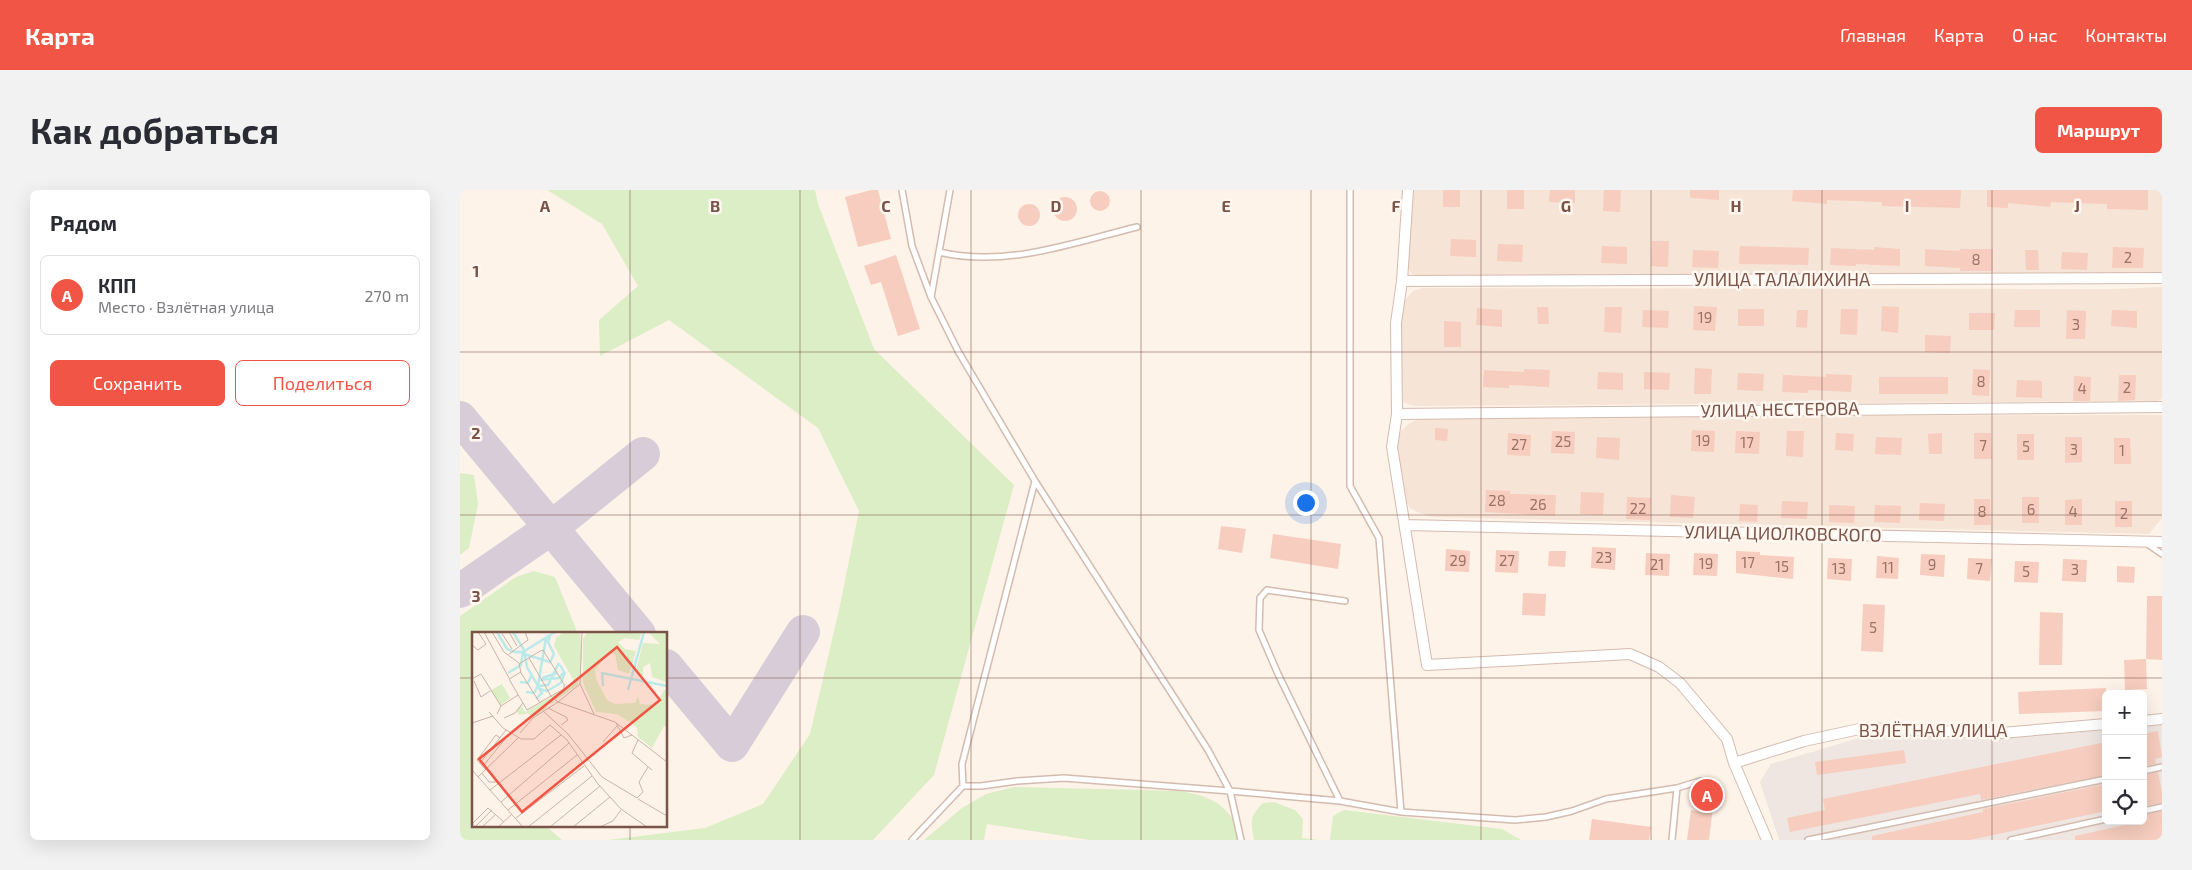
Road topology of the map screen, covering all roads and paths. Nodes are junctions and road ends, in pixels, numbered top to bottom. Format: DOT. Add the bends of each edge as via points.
graph roads {
  1 [pos="902,190"];
  2 [pos="950,190"];
  3 [pos="1350,190"];
  4 [pos="1408,190"];
  5 [pos="1137,227"];
  6 [pos="939,252"];
  7 [pos="2162,278"];
  8 [pos="1402,281"];
  9 [pos="931,298"];
  10 [pos="2162,406"];
  11 [pos="1397,414"];
  12 [pos="1036,482"];
  13 [pos="1405,525"];
  14 [pos="2144,542"];
  15 [pos="2162,542"];
  16 [pos="2162,554"];
  17 [pos="1345,600"];
  18 [pos="2162,719"];
  19 [pos="2147,721"];
  20 [pos="2102,724"];
  21 [pos="1734,763"];
  22 [pos="2162,767"];
  23 [pos="2147,770"];
  24 [pos="2102,780"];
  25 [pos="1700,781"];
  26 [pos="963,786"];
  27 [pos="1677,788"];
  28 [pos="1230,790"];
  29 [pos="1340,801"];
  30 [pos="2162,807"];
  31 [pos="2147,810"];
  32 [pos="1401,812"];
  33 [pos="2102,820"];
  34 [pos="912,840"];
  35 [pos="1241,840"];
  36 [pos="1672,840"];
  37 [pos="1767,840"];
  38 [pos="1808,840"];
  39 [pos="2010,840"];
  1 -- 9 [label="lane" via="912,246"];
  2 -- 6 [label="lane"];
  3 -- 32 [label="lane" via="1350,486 1379,538"];
  4 -- 8 [label="street"];
  5 -- 6 [label="lane" via="1029,254 994,258"];
  6 -- 9 [label="lane"];
  7 -- 8 [label="street, УЛИЦА ТАЛАЛИХИНА"];
  8 -- 11 [label="street" via="1396,322"];
  9 -- 12 [label="lane" via="958,351"];
  10 -- 11 [label="street, УЛИЦА НЕСТЕРОВА"];
  11 -- 13 [label="street" via="1392,447"];
  12 -- 26 [label="lane" via="962,764"];
  12 -- 28 [label="lane" via="1208,750"];
  13 -- 14 [label="street, УЛИЦА ЦИОЛКОВСКОГО"];
  13 -- 21 [label="street" via="1427,665 1630,654 1659,667 1680,683 1727,739"];
  14 -- 15 [label="street, УЛИЦА ЦИОЛКОВСКОГО"];
  14 -- 16 [label="lane"];
  17 -- 29 [label="lane" via="1267,590 1260,598 1259,630"];
  18 -- 19 [label="street"];
  20 -- 21 [label="street, ВЗЛЁТНАЯ УЛИЦА" via="2002,733 1864,728 1804,741"];
  21 -- 37 [label="street"];
  22 -- 23 [label="lane"];
  24 -- 38 [label="lane"];
  25 -- 27 [label="lane"];
  26 -- 28 [label="lane" via="1064,778"];
  26 -- 34 [label="lane"];
  27 -- 32 [label="lane" via="1628,794 1564,813 1515,820"];
  27 -- 36 [label="lane"];
  28 -- 29 [label="lane"];
  28 -- 35 [label="lane"];
  29 -- 32 [label="lane"];
  30 -- 31 [label="lane"];
  33 -- 39 [label="lane"];
}
